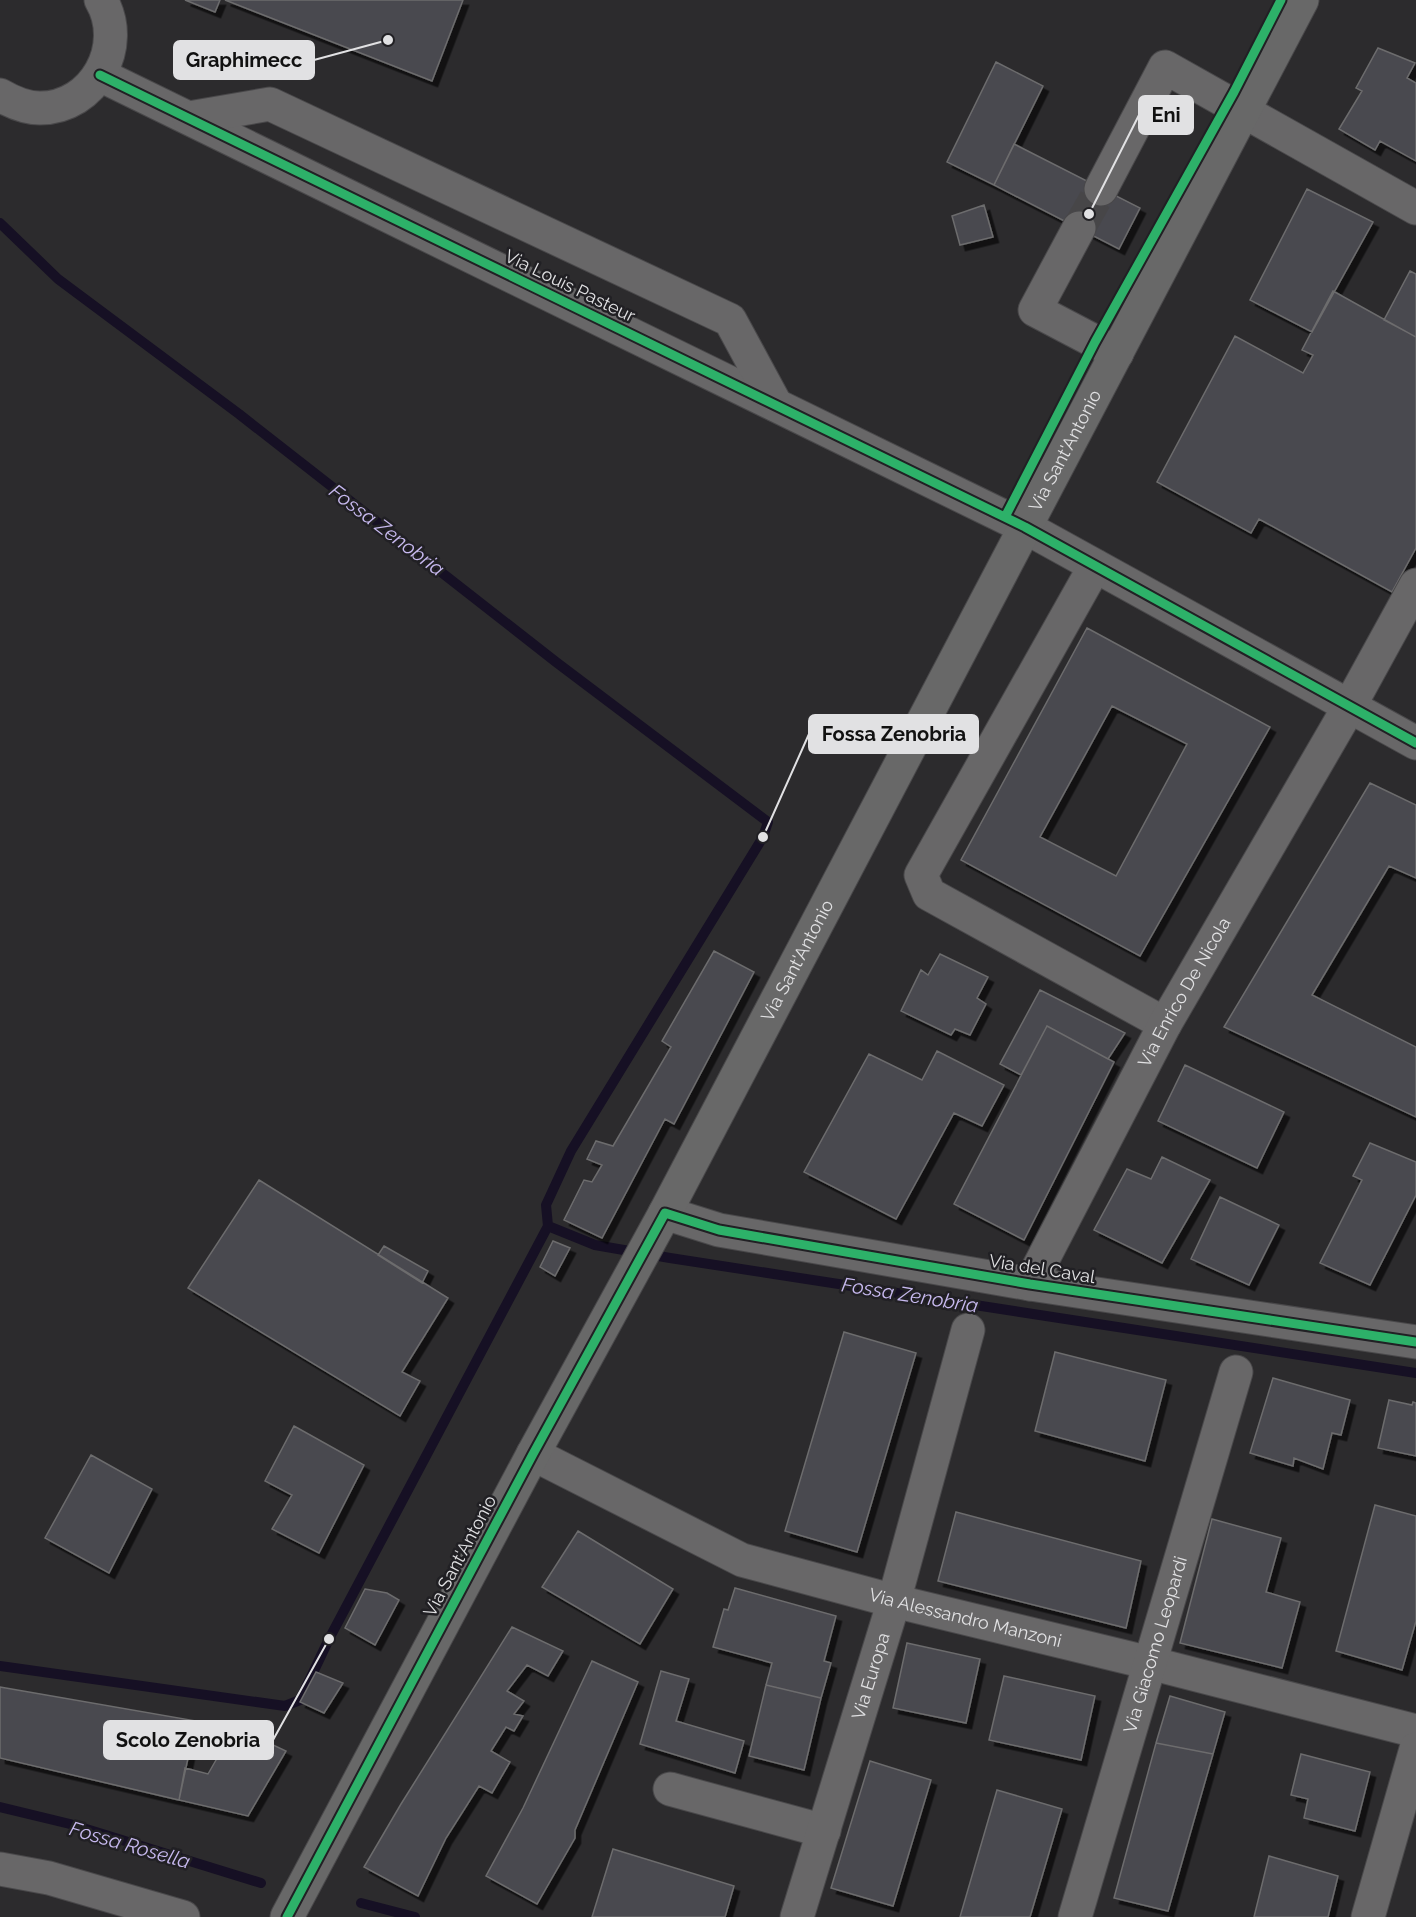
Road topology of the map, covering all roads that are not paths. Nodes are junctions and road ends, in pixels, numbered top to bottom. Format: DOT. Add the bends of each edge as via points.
graph roads {
  1 [pos="101,0"];
  2 [pos="1295,3"];
  3 [pos="100,75"];
  4 [pos="0,95"];
  5 [pos="1244,111"];
  6 [pos="189,118"];
  7 [pos="1101,189"];
  8 [pos="1416,208"];
  9 [pos="1079,228"];
  10 [pos="1117,353"];
  11 [pos="776,405"];
  12 [pos="1025,527"];
  13 [pos="1095,566"];
  14 [pos="1416,585"];
  15 [pos="1349,707"];
  16 [pos="1416,743"];
  17 [pos="1165,1024"];
  18 [pos="665,1213"];
  19 [pos="1030,1284"];
  20 [pos="968,1330"];
  21 [pos="1416,1342"];
  22 [pos="1236,1372"];
  23 [pos="533,1454"];
  24 [pos="894,1600"];
  25 [pos="1150,1663"];
  26 [pos="1416,1731"];
  27 [pos="1416,1749"];
  28 [pos="670,1789"];
  29 [pos="824,1831"];
  30 [pos="0,1869"];
  31 [pos="183,1917"];
  32 [pos="287,1917"];
  33 [pos="797,1917"];
  34 [pos="1075,1917"];
  35 [pos="1368,1917"];
  1 -- 3 [label="street" via="111,32 109,54"];
  2 -- 5 [label="main road, Via Sant'Antonio"];
  3 -- 4 [label="street" via="84,93 63,105 40,108 16,104"];
  3 -- 6 [label="street, Via Louis Pasteur"];
  5 -- 7 [label="street" via="1166,68"];
  5 -- 8 [label="street"];
  5 -- 10 [label="main road, Via Sant'Antonio"];
  6 -- 11 [label="street, Via Louis Pasteur"];
  6 -- 11 [label="street" via="270,104 730,320"];
  9 -- 10 [label="street" via="1035,310"];
  10 -- 12 [label="main road, Via Sant'Antonio"];
  11 -- 12 [label="street, Via Louis Pasteur"];
  12 -- 13 [label="street, Via Louis Pasteur"];
  12 -- 18 [label="main road, Via Sant'Antonio"];
  13 -- 15 [label="street, Via Louis Pasteur"];
  13 -- 17 [label="street" via="921,874 929,894"];
  14 -- 15 [label="street, Via Enrico De Nicola"];
  15 -- 16 [label="street, Via Louis Pasteur"];
  15 -- 17 [label="street, Via Enrico De Nicola"];
  17 -- 19 [label="street, Via Enrico De Nicola"];
  18 -- 19 [label="street, Via del Caval" via="719,1230"];
  18 -- 23 [label="main road, Via Sant'Antonio"];
  19 -- 21 [label="street, Via del Caval"];
  20 -- 24 [label="street, Via Europa"];
  22 -- 25 [label="street, Via Giacomo Leopardi"];
  23 -- 24 [label="street, Via Alessandro Manzoni" via="742,1560"];
  23 -- 32 [label="main road, Via Sant'Antonio"];
  24 -- 25 [label="street, Via Alessandro Manzoni"];
  24 -- 29 [label="street, Via Europa"];
  25 -- 26 [label="street, Via Alessandro Manzoni"];
  25 -- 34 [label="street, Via Giacomo Leopardi"];
  27 -- 35 [label="street"];
  28 -- 29 [label="street"];
  29 -- 33 [label="street, Via Europa"];
  30 -- 31 [label="street" via="49,1878"];
}
